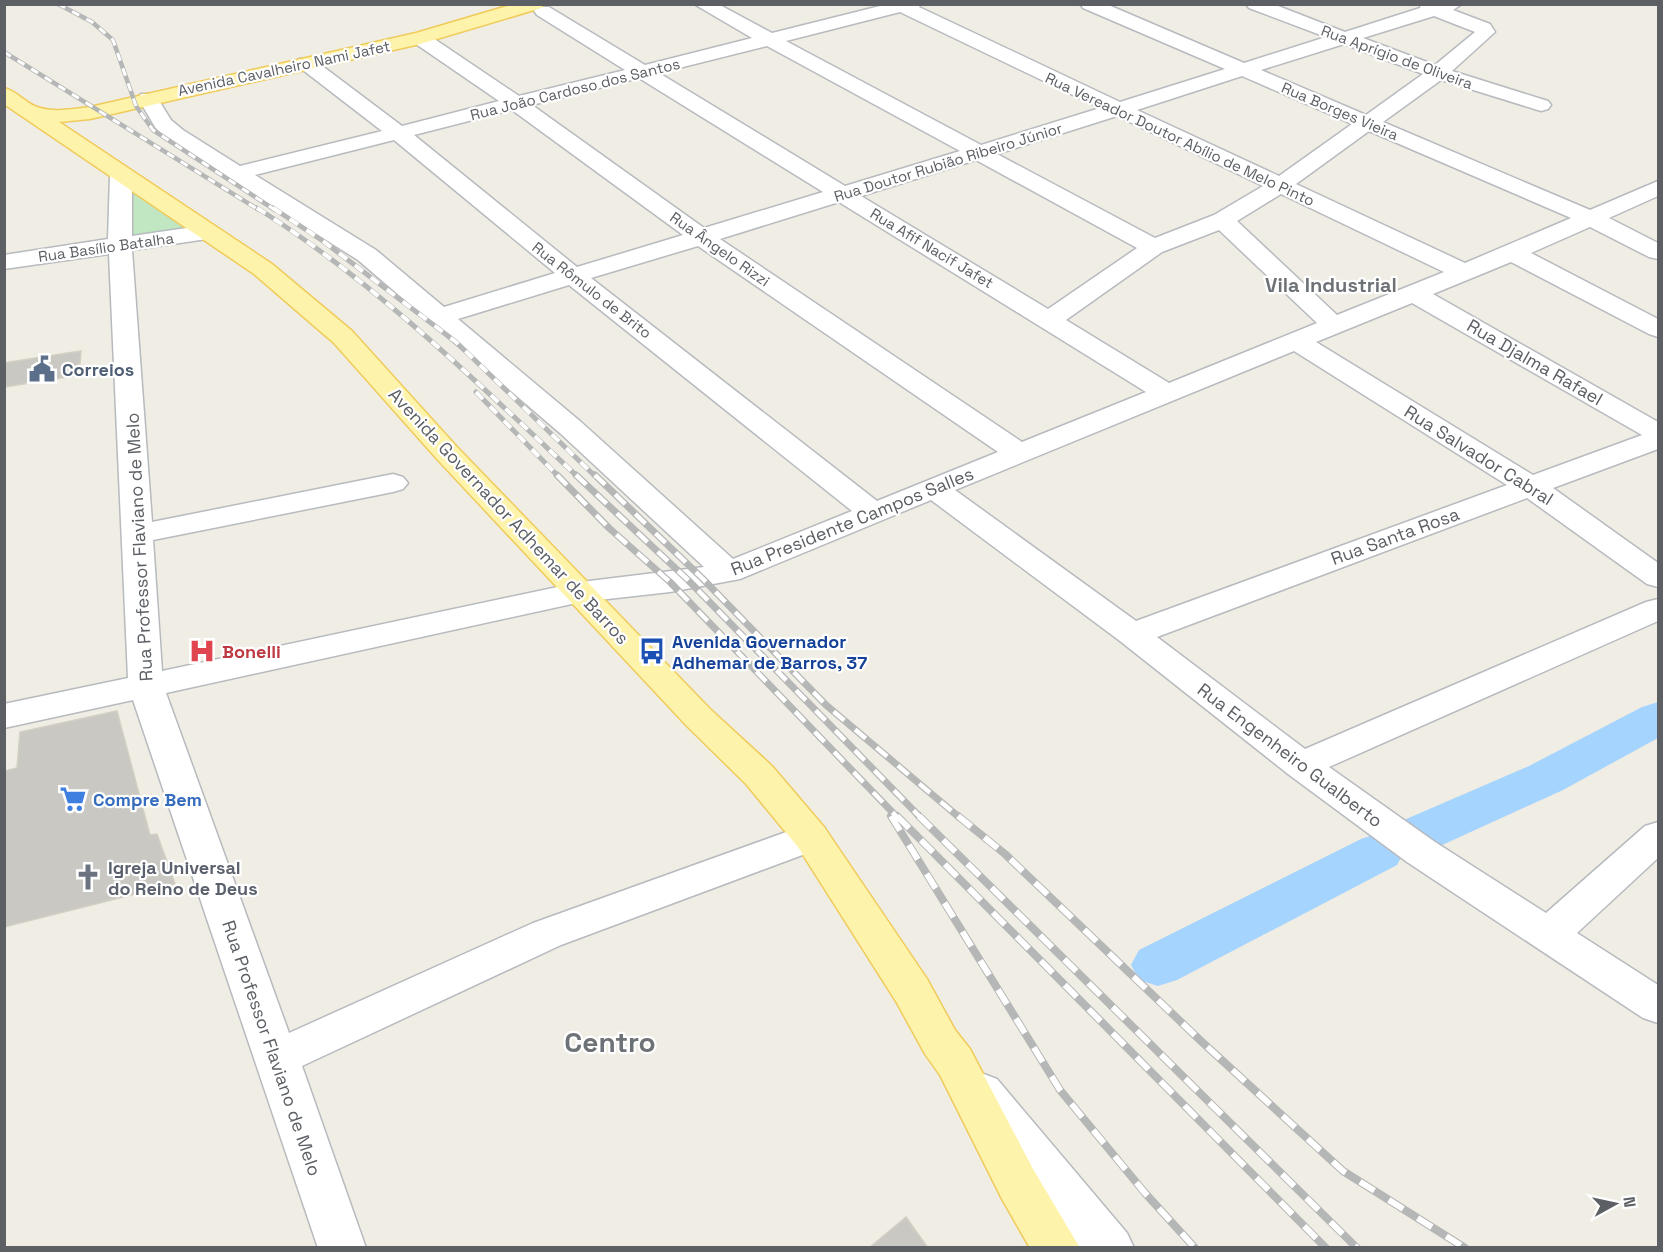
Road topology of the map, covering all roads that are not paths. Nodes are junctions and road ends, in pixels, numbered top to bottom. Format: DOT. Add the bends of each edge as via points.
graph roads {
  1 [pos="703,4"];
  2 [pos="1089,4"];
  3 [pos="1255,4"];
  4 [pos="903,5"];
  5 [pos="1437,6"];
  6 [pos="546,7"];
  7 [pos="1474,15"];
  8 [pos="1342,38"];
  9 [pos="422,40"];
  10 [pos="769,40"];
  11 [pos="308,65"];
  12 [pos="1243,69"];
  13 [pos="643,72"];
  14 [pos="1438,74"];
  15 [pos="4,94"];
  16 [pos="149,100"];
  17 [pos="515,103"];
  18 [pos="1541,105"];
  19 [pos="1117,110"];
  20 [pos="30,113"];
  21 [pos="1367,122"];
  22 [pos="398,133"];
  23 [pos="63,136"];
  24 [pos="980,152"];
  25 [pos="238,173"];
  26 [pos="121,175"];
  27 [pos="1279,186"];
  28 [pos="1659,188"];
  29 [pos="844,194"];
  30 [pos="1590,218"];
  31 [pos="1222,220"];
  32 [pos="207,232"];
  33 [pos="701,237"];
  34 [pos="120,244"];
  35 [pos="1154,246"];
  36 [pos="1659,252"];
  37 [pos="1512,253"];
  38 [pos="4,262"];
  39 [pos="1464,272"];
  40 [pos="574,277"];
  41 [pos="1412,292"];
  42 [pos="441,316"];
  43 [pos="1050,319"];
  44 [pos="1334,325"];
  45 [pos="1659,329"];
  46 [pos="1295,340"];
  47 [pos="1167,393"];
  48 [pos="1659,433"];
  49 [pos="1659,439"];
  50 [pos="1018,453"];
  51 [pos="393,483"];
  52 [pos="1530,486"];
  53 [pos="933,488"];
  54 [pos="874,513"];
  55 [pos="138,534"];
  56 [pos="729,572"];
  57 [pos="1659,577"];
  58 [pos="581,592"];
  59 [pos="1659,609"];
  60 [pos="1132,634"];
  61 [pos="146,686"];
  62 [pos="4,716"];
  63 [pos="1301,765"];
  64 [pos="1659,836"];
  65 [pos="811,837"];
  66 [pos="1548,935"];
  67 [pos="1659,1006"];
  68 [pos="277,1058"];
  69 [pos="955,1062"];
  70 [pos="342,1248"];
  71 [pos="1056,1248"];
  72 [pos="1110,1248"];
  1 -- 10 [label="street"];
  2 -- 12 [label="street, Rua Borges Vieira"];
  3 -- 8 [label="street, Rua Aprígio de Oliveira"];
  4 -- 10 [label="street, Rua João Cardoso dos Santos"];
  4 -- 19 [label="street, Rua Vereador Doutor Abílio de Melo Pinto"];
  5 -- 7 [label="street"];
  5 -- 8 [label="street, Rua Doutor Rubião Ribeiro Júnior"];
  6 -- 9 [label="main road, Avenida Cavalheiro Nami Jafet"];
  6 -- 13 [label="street, Rua Afif Nacif Jafet"];
  7 -- 14 [label="street" via="1485,35"];
  8 -- 12 [label="street, Rua Doutor Rubião Ribeiro Júnior"];
  8 -- 14 [label="street, Rua Aprígio de Oliveira"];
  9 -- 11 [label="main road, Avenida Cavalheiro Nami Jafet"];
  9 -- 17 [label="street, Rua Ângelo Rizzi"];
  10 -- 13 [label="street, Rua João Cardoso dos Santos"];
  10 -- 24 [label="street"];
  11 -- 16 [label="main road, Avenida Cavalheiro Nami Jafet"];
  11 -- 22 [label="street, Rua Rômulo de Brito"];
  12 -- 19 [label="street, Rua Doutor Rubião Ribeiro Júnior"];
  12 -- 21 [label="street, Rua Borges Vieira"];
  13 -- 17 [label="street, Rua João Cardoso dos Santos"];
  13 -- 29 [label="street, Rua Afif Nacif Jafet"];
  14 -- 18 [label="street, Rua Aprígio de Oliveira"];
  14 -- 21 [label="street"];
  15 -- 20 [label="main road, Avenida Governador Adhemar de Barros"];
  16 -- 20 [label="main road, Avenida Cavalheiro Nami Jafet" via="76,116"];
  16 -- 23 [label="main road, Avenida Cavalheiro Nami Jafet" via="81,121"];
  16 -- 25 [label="street" via="162,123 175,135"];
  17 -- 22 [label="street, Rua João Cardoso dos Santos"];
  17 -- 33 [label="street, Rua Ângelo Rizzi"];
  19 -- 24 [label="street, Rua Doutor Rubião Ribeiro Júnior"];
  19 -- 27 [label="street, Rua Vereador Doutor Abílio de Melo Pinto"];
  20 -- 23 [label="main road, Avenida Governador Adhemar de Barros"];
  21 -- 27 [label="street"];
  21 -- 30 [label="street, Rua Borges Vieira"];
  22 -- 25 [label="street, Rua João Cardoso dos Santos"];
  22 -- 40 [label="street, Rua Rômulo de Brito"];
  23 -- 26 [label="main road, Avenida Governador Adhemar de Barros"];
  24 -- 29 [label="street, Rua Doutor Rubião Ribeiro Júnior"];
  24 -- 35 [label="street"];
  25 -- 42 [label="street" via="367,255"];
  26 -- 32 [label="main road, Avenida Governador Adhemar de Barros"];
  26 -- 34 [label="street, Rua Professor Flaviano de Melo"];
  27 -- 31 [label="street"];
  27 -- 39 [label="street, Rua Vereador Doutor Abílio de Melo Pinto"];
  28 -- 30 [label="street, Rua Presidente Campos Salles"];
  29 -- 33 [label="street, Rua Doutor Rubião Ribeiro Júnior"];
  29 -- 43 [label="street, Rua Afif Nacif Jafet"];
  30 -- 36 [label="street, Rua Borges Vieira"];
  30 -- 37 [label="street, Rua Presidente Campos Salles"];
  31 -- 35 [label="street"];
  31 -- 44 [label="street"];
  32 -- 34 [label="street, Rua Basílio Batalha"];
  32 -- 58 [label="main road, Avenida Governador Adhemar de Barros" via="263,269 344,337 447,453"];
  33 -- 40 [label="street, Rua Doutor Rubião Ribeiro Júnior"];
  33 -- 50 [label="street, Rua Ângelo Rizzi"];
  34 -- 38 [label="street, Rua Basílio Batalha"];
  34 -- 55 [label="street, Rua Professor Flaviano de Melo"];
  35 -- 43 [label="street"];
  37 -- 39 [label="street, Rua Presidente Campos Salles"];
  37 -- 45 [label="street"];
  39 -- 41 [label="street, Rua Presidente Campos Salles"];
  40 -- 42 [label="street, Rua Doutor Rubião Ribeiro Júnior"];
  40 -- 54 [label="street, Rua Rômulo de Brito"];
  41 -- 44 [label="street, Rua Presidente Campos Salles"];
  41 -- 48 [label="street, Rua Djalma Rafael"];
  42 -- 56 [label="street"];
  43 -- 47 [label="street, Rua Afif Nacif Jafet"];
  44 -- 46 [label="street, Rua Presidente Campos Salles"];
  46 -- 47 [label="street, Rua Presidente Campos Salles"];
  46 -- 52 [label="street, Rua Salvador Cabral"];
  47 -- 50 [label="street, Rua Presidente Campos Salles"];
  49 -- 52 [label="street, Rua Santa Rosa"];
  50 -- 53 [label="street, Rua Presidente Campos Salles"];
  51 -- 55 [label="street"];
  52 -- 57 [label="street, Rua Salvador Cabral"];
  52 -- 60 [label="street, Rua Santa Rosa"];
  53 -- 54 [label="street, Rua Presidente Campos Salles"];
  53 -- 60 [label="street, Rua Engenheiro Gualberto"];
  54 -- 56 [label="street, Rua Presidente Campos Salles"];
  55 -- 61 [label="street, Rua Professor Flaviano de Melo"];
  56 -- 58 [label="street, Rua Presidente Campos Salles"];
  58 -- 61 [label="street, Rua Presidente Campos Salles"];
  58 -- 65 [label="main road, Avenida Governador Adhemar de Barros" via="698,717 759,775"];
  59 -- 63 [label="street"];
  60 -- 63 [label="street, Rua Engenheiro Gualberto"];
  61 -- 62 [label="street, Rua Presidente Campos Salles"];
  61 -- 68 [label="street, Rua Professor Flaviano de Melo"];
  63 -- 66 [label="street, Rua Engenheiro Gualberto" via="1421,852"];
  64 -- 66 [label="street"];
  65 -- 68 [label="street" via="547,934"];
  65 -- 69 [label="main road, Avenida Governador Adhemar de Barros"];
  66 -- 67 [label="street, Rua Engenheiro Gualberto"];
  68 -- 70 [label="street, Rua Professor Flaviano de Melo"];
  69 -- 71 [label="main road" via="1017,1183"];
  69 -- 72 [label="street, Avenida Governador Adhemar de Barros"];
}
